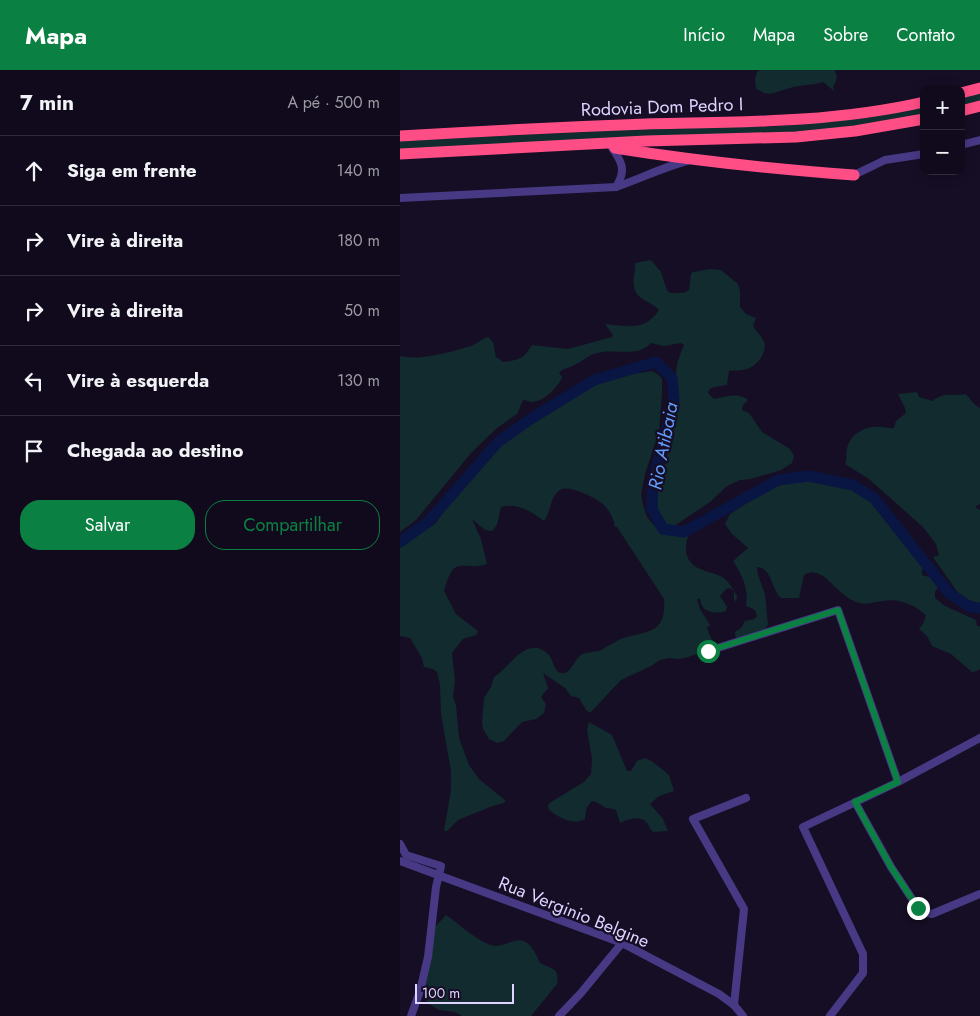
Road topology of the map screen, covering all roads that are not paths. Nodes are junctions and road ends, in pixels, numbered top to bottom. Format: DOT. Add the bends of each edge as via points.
graph roads {
  1 [pos="980,88"];
  2 [pos="965,92"];
  3 [pos="920,103"];
  4 [pos="980,106"];
  5 [pos="965,109"];
  6 [pos="920,120"];
  7 [pos="400,136"];
  8 [pos="980,140"];
  9 [pos="965,144"];
  10 [pos="558,145"];
  11 [pos="612,148"];
  12 [pos="400,154"];
  13 [pos="920,155"];
  14 [pos="691,160"];
  15 [pos="854,175"];
  16 [pos="616,187"];
  17 [pos="400,198"];
  18 [pos="708,651"];
  19 [pos="980,738"];
  20 [pos="898,782"];
  21 [pos="746,798"];
  22 [pos="855,802"];
  23 [pos="400,844"];
  24 [pos="400,861"];
  25 [pos="439,875"];
  26 [pos="980,894"];
  27 [pos="622,943"];
  28 [pos="734,1005"];
  29 [pos="411,1016"];
  30 [pos="559,1016"];
  31 [pos="743,1016"];
  32 [pos="830,1016"];
  1 -- 2 [label="highway"];
  3 -- 7 [label="highway, Rodovia Dom Pedro I" via="791,121 644,124"];
  4 -- 5 [label="highway"];
  6 -- 10 [label="highway, Rodovia Dom Pedro I" via="796,137"];
  8 -- 9 [label="street"];
  10 -- 11 [label="highway"];
  10 -- 12 [label="highway, Rodovia Dom Pedro I"];
  11 -- 14 [label="highway"];
  11 -- 16 [label="street" via="622,167 622,177"];
  13 -- 15 [label="street" via="885,160"];
  14 -- 15 [label="highway"];
  14 -- 16 [label="street"];
  16 -- 17 [label="street"];
  18 -- 20 [label="street" via="838,610"];
  19 -- 20 [label="street"];
  20 -- 22 [label="street"];
  21 -- 28 [label="street" via="693,819 744,909"];
  22 -- 26 [label="street" via="891,867 923,912 932,914"];
  22 -- 32 [label="street" via="803,827 863,954 863,973"];
  23 -- 25 [label="street" via="406,855 441,866"];
  24 -- 25 [label="street, Rua Verginio Belgine"];
  25 -- 27 [label="street, Rua Verginio Belgine"];
  25 -- 29 [label="street" via="428,957"];
  27 -- 28 [label="street, Rua Verginio Belgine"];
  27 -- 30 [label="street"];
  28 -- 31 [label="street, Rua Verginio Belgine"];
}
